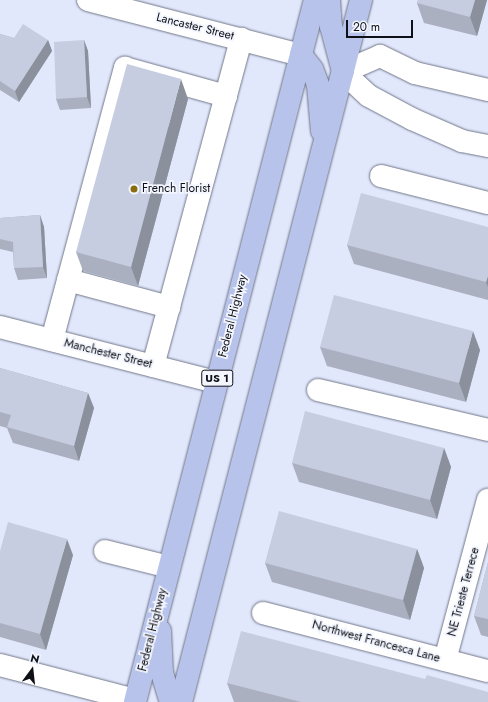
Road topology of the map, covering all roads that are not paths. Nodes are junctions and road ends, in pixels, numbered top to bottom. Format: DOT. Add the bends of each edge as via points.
graph roads {
  1 [pos="88,0"];
  2 [pos="315,0"];
  3 [pos="329,0"];
  4 [pos="361,0"];
  5 [pos="241,39"];
  6 [pos="301,55"];
  7 [pos="343,72"];
  8 [pos="488,90"];
  9 [pos="226,96"];
  10 [pos="488,146"];
  11 [pos="324,148"];
  12 [pos="381,176"];
  13 [pos="488,203"];
  14 [pos="68,280"];
  15 [pos="169,307"];
  16 [pos="0,327"];
  17 [pos="52,340"];
  18 [pos="153,366"];
  19 [pos="216,382"];
  20 [pos="318,390"];
  21 [pos="488,430"];
  22 [pos="488,500"];
  23 [pos="105,552"];
  24 [pos="169,567"];
  25 [pos="158,610"];
  26 [pos="263,613"];
  27 [pos="446,660"];
  28 [pos="0,665"];
  29 [pos="488,671"];
  30 [pos="136,701"];
  31 [pos="171,702"];
  32 [pos="181,702"];
  1 -- 5 [label="street, Lancaster Street"];
  2 -- 6 [label="main road, Federal Highway / US 1"];
  3 -- 7 [label="main road" via="331,26"];
  4 -- 7 [label="main road"];
  5 -- 6 [label="street, Lancaster Street"];
  5 -- 9 [label="street"];
  6 -- 11 [label="main road" via="312,69 318,85"];
  6 -- 19 [label="main road, Federal Highway / US 1"];
  7 -- 8 [label="street" via="380,56 415,73"];
  7 -- 10 [label="street" via="369,96 412,119 462,141"];
  7 -- 11 [label="main road"];
  9 -- 14 [label="street" via="125,68"];
  9 -- 15 [label="street"];
  11 -- 32 [label="main road"];
  12 -- 13 [label="street"];
  14 -- 15 [label="street"];
  14 -- 17 [label="street"];
  15 -- 18 [label="street"];
  16 -- 17 [label="street, Manchester Street"];
  17 -- 18 [label="street, Manchester Street"];
  18 -- 19 [label="street, Manchester Street"];
  19 -- 24 [label="main road, Federal Highway / US 1"];
  20 -- 21 [label="street"];
  22 -- 27 [label="street, NE Trieste Terrece"];
  23 -- 24 [label="street"];
  24 -- 25 [label="main road, Federal Highway / US 1"];
  25 -- 30 [label="main road, Federal Highway / US 1"];
  25 -- 31 [label="main road" via="162,673"];
  26 -- 27 [label="street, Northwest Francesca Lane"];
  27 -- 29 [label="street, Northwest Francesca Lane"];
  28 -- 30 [label="street"];
}
